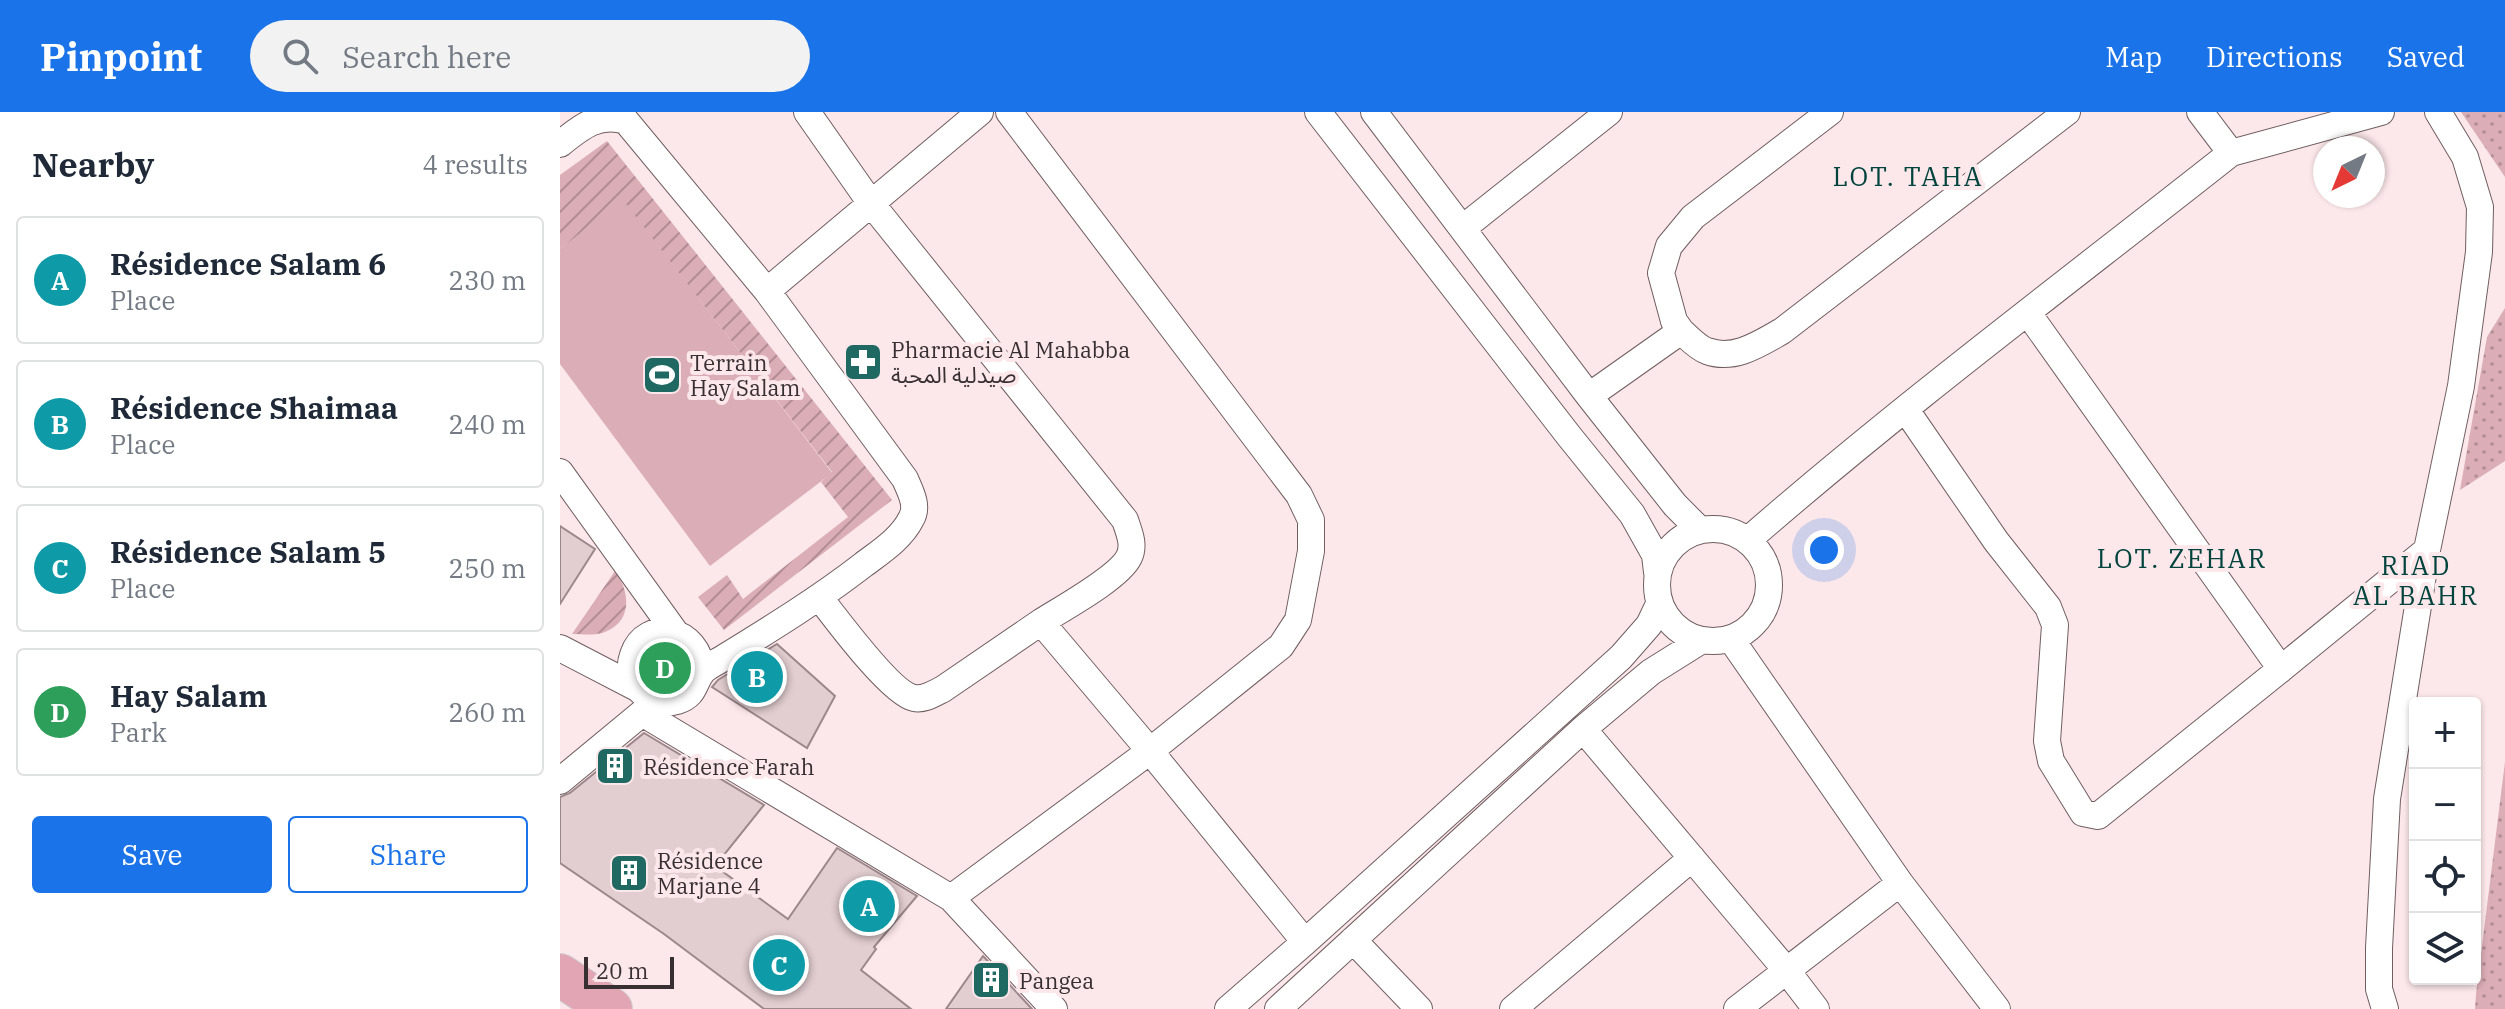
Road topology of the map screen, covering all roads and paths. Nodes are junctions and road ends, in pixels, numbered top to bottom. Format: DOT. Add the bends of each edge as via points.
graph roads {
  1 [pos="807,112"];
  2 [pos="980,112"];
  3 [pos="1009,112"];
  4 [pos="1318,112"];
  5 [pos="1374,112"];
  6 [pos="1609,112"];
  7 [pos="1830,112"];
  8 [pos="2067,112"];
  9 [pos="2200,112"];
  10 [pos="2380,112"];
  11 [pos="2438,112"];
  12 [pos="560,144"];
  13 [pos="2231,153"];
  14 [pos="870,202"];
  15 [pos="1463,228"];
  16 [pos="767,291"];
  17 [pos="2028,313"];
  18 [pos="1681,331"];
  19 [pos="1589,396"];
  20 [pos="1906,410"];
  21 [pos="560,472"];
  22 [pos="1699,529"];
  23 [pos="1748,540"];
  24 [pos="2427,550"];
  25 [pos="1657,572"];
  26 [pos="820,598"];
  27 [pos="1659,604"];
  28 [pos="1041,622"];
  29 [pos="675,632"];
  30 [pos="1731,639"];
  31 [pos="1702,640"];
  32 [pos="560,648"];
  33 [pos="2281,669"];
  34 [pos="702,672"];
  35 [pos="645,701"];
  36 [pos="1583,729"];
  37 [pos="1150,751"];
  38 [pos="560,781"];
  39 [pos="1692,858"];
  40 [pos="1900,883"];
  41 [pos="951,898"];
  42 [pos="1353,940"];
  43 [pos="1305,942"];
  44 [pos="1787,971"];
  45 [pos="560,975"];
  46 [pos="611,1009"];
  47 [pos="1054,1009"];
  48 [pos="1228,1009"];
  49 [pos="1278,1009"];
  50 [pos="1419,1009"];
  51 [pos="1513,1009"];
  52 [pos="1737,1009"];
  53 [pos="1816,1009"];
  54 [pos="1997,1009"];
  55 [pos="2385,1009"];
  1 -- 14 [label="street"];
  2 -- 14 [label="street"];
  3 -- 37 [label="street" via="1299,495 1311,520 1298,620 1281,646"];
  4 -- 25 [label="street" via="1632,514 1655,555"];
  5 -- 15 [label="street"];
  6 -- 15 [label="street"];
  7 -- 18 [label="street" via="1693,217 1669,246 1661,273"];
  8 -- 18 [label="street" via="1782,331 1726,355 1705,351"];
  9 -- 13 [label="street"];
  10 -- 13 [label="street"];
  11 -- 24 [label="street" via="2465,157 2480,207 2479,252 2461,386"];
  12 -- 16 [label="street" via="602,116 626,121"];
  13 -- 17 [label="street"];
  14 -- 16 [label="street"];
  14 -- 28 [label="street" via="1125,520 1132,542 1129,558"];
  15 -- 19 [label="street"];
  16 -- 26 [label="street" via="905,479 914,500 914,516 905,529"];
  17 -- 20 [label="street"];
  17 -- 33 [label="street"];
  18 -- 19 [label="street"];
  19 -- 22 [label="street"];
  20 -- 23 [label="street"];
  20 -- 33 [label="street" via="2048,607 2055,625 2047,741 2051,761 2083,813 2098,816"];
  21 -- 29 [label="street"];
  22 -- 23 [label="street" via="1728,529"];
  22 -- 25 [label="street" via="1672,545"];
  23 -- 30 [label="street" via="1769,568 1769,598 1756,623"];
  24 -- 33 [label="street"];
  24 -- 55 [label="street" via="2387,799 2379,948 2379,989"];
  25 -- 27 [label="street"];
  26 -- 28 [label="street" via="903,695 916,699 943,689"];
  26 -- 34 [label="street"];
  27 -- 31 [label="street" via="1676,628"];
  27 -- 43 [label="street" via="1649,625 1621,657"];
  28 -- 37 [label="street"];
  29 -- 34 [label="street" via="696,647"];
  29 -- 35 [label="street" via="657,632 642,640 632,655 631,672"];
  30 -- 31 [label="street"];
  30 -- 40 [label="street"];
  31 -- 36 [label="street" via="1651,672"];
  32 -- 35 [label="street"];
  34 -- 35 [label="street" via="691,694 669,703"];
  35 -- 38 [label="street"];
  35 -- 41 [label="street"];
  36 -- 39 [label="street"];
  36 -- 42 [label="street"];
  37 -- 41 [label="street"];
  37 -- 43 [label="street"];
  39 -- 44 [label="street"];
  39 -- 51 [label="street"];
  40 -- 44 [label="street"];
  40 -- 54 [label="street"];
  41 -- 47 [label="street"];
  42 -- 49 [label="street"];
  42 -- 50 [label="street"];
  43 -- 48 [label="street"];
  44 -- 52 [label="street"];
  44 -- 53 [label="street"];
  45 -- 46 [label="main road"];
}
